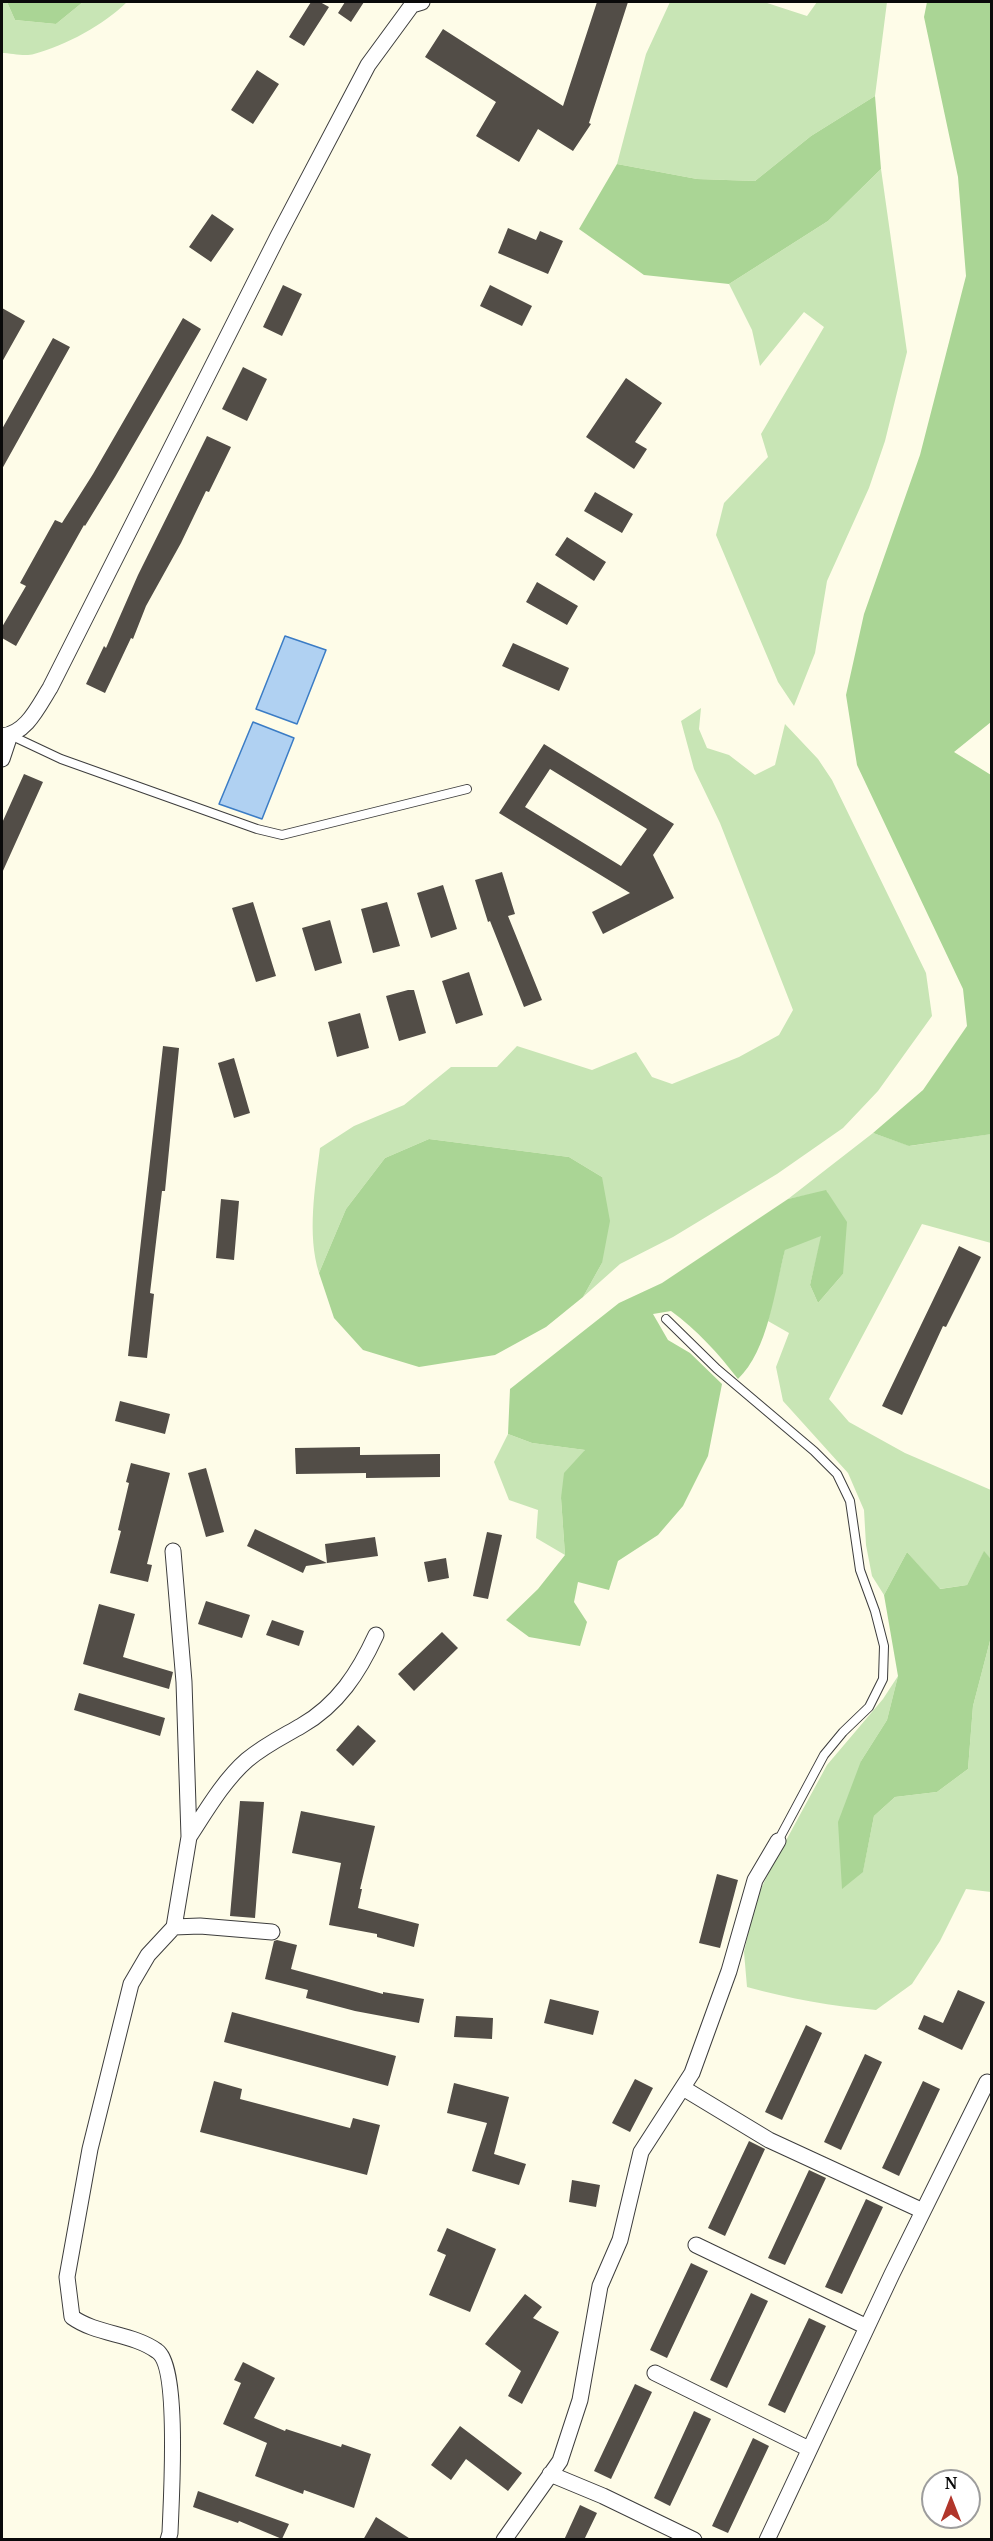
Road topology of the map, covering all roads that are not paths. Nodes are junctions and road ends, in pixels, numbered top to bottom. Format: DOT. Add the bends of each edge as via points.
graph roads {
  1 [pos="422,2"];
  2 [pos="6,736"];
  3 [pos="2,759"];
  4 [pos="467,789"];
  5 [pos="666,1319"];
  6 [pos="173,1551"];
  7 [pos="376,1635"];
  8 [pos="189,1837"];
  9 [pos="778,1840"];
  10 [pos="174,1927"];
  11 [pos="272,1932"];
  12 [pos="987,2082"];
  13 [pos="683,2088"];
  14 [pos="923,2211"];
  15 [pos="696,2245"];
  16 [pos="867,2327"];
  17 [pos="655,2373"];
  18 [pos="809,2449"];
  19 [pos="550,2474"];
  20 [pos="168,2540"];
  21 [pos="504,2540"];
  22 [pos="694,2540"];
  23 [pos="767,2540"];
  1 -- 2 [label="street" via="412,5 368,65 50,688 23,728"];
  2 -- 3 [label="street"];
  2 -- 4 [label="lane" via="61,759 282,835"];
  5 -- 9 [label="lane" via="837,1474 850,1501 860,1570 884,1646 883,1679 869,1707 824,1755"];
  6 -- 8 [label="street" via="184,1682"];
  7 -- 8 [label="street" via="366,1656 328,1708 269,1742 244,1762"];
  8 -- 10 [label="street"];
  9 -- 13 [label="street" via="755,1880 729,1971"];
  10 -- 11 [label="street"];
  10 -- 20 [label="street" via="148,1955 131,1984 90,2149 67,2277 72,2317 85,2326 160,2352 167,2365 171,2399"];
  12 -- 14 [label="street"];
  13 -- 14 [label="street" via="769,2140"];
  13 -- 19 [label="street" via="641,2152 620,2240 600,2286 580,2400 560,2461"];
  14 -- 16 [label="street"];
  15 -- 16 [label="street"];
  16 -- 18 [label="street"];
  17 -- 18 [label="street"];
  18 -- 23 [label="street"];
  19 -- 21 [label="street"];
  19 -- 22 [label="street"];
}
